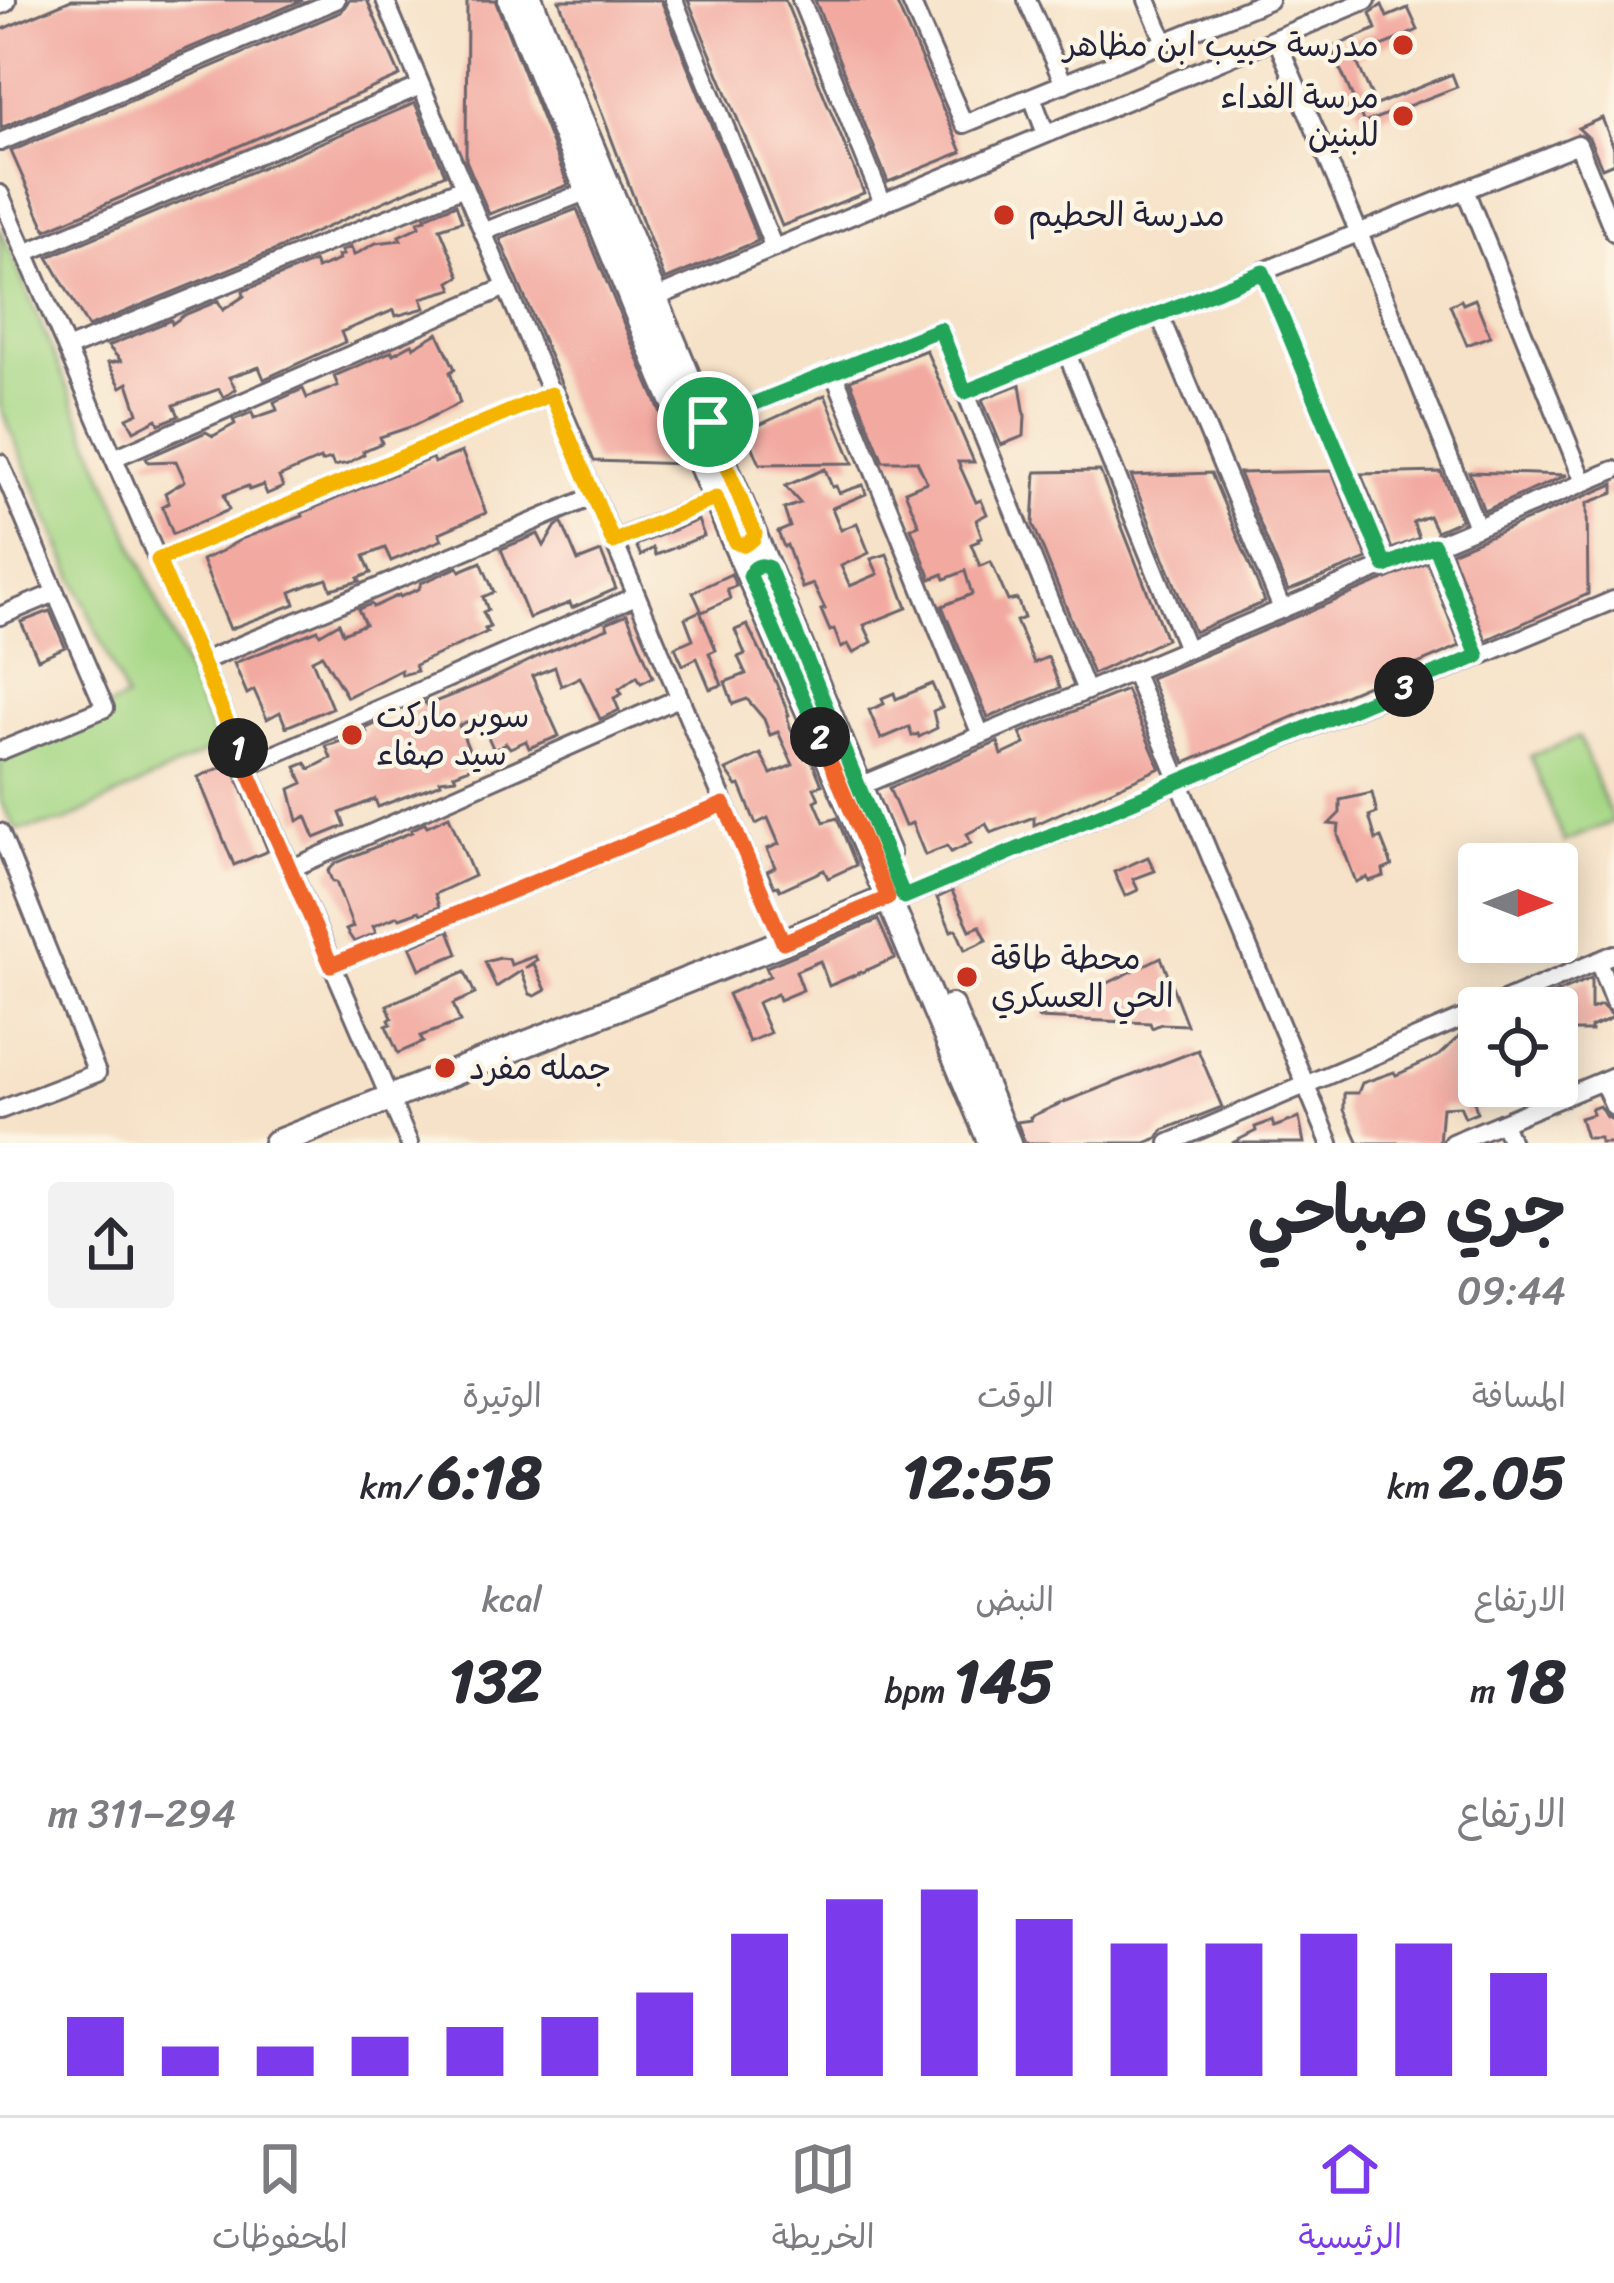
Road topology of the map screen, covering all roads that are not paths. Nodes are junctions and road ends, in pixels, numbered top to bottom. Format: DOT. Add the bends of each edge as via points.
graph roads {
  1 [pos="336,0"];
  2 [pos="385,0"];
  3 [pos="511,0"];
  4 [pos="530,0"];
  5 [pos="674,0"];
  6 [pos="800,0"];
  7 [pos="910,0"];
  8 [pos="1027,0"];
  9 [pos="1147,0"];
  10 [pos="1367,0"];
  11 [pos="1264,1"];
  12 [pos="1276,38"];
  13 [pos="1165,43"];
  14 [pos="1064,83"];
  15 [pos="421,86"];
  16 [pos="1032,97"];
  17 [pos="1046,134"];
  18 [pos="0,142"];
  19 [pos="464,188"];
  20 [pos="1465,190"];
  21 [pos="588,191"];
  22 [pos="0,194"];
  23 [pos="883,202"];
  24 [pos="483,232"];
  25 [pos="1359,232"];
  26 [pos="1614,232"];
  27 [pos="774,248"];
  28 [pos="26,253"];
  29 [pos="1263,272"];
  30 [pos="506,286"];
  31 [pos="655,298"];
  32 [pos="1159,314"];
  33 [pos="67,349"];
  34 [pos="1066,352"];
  35 [pos="833,371"];
  36 [pos="965,392"];
  37 [pos="551,394"];
  38 [pos="708,422"];
  39 [pos="114,458"];
  40 [pos="0,463"];
  41 [pos="1614,470"];
  42 [pos="1584,482"];
  43 [pos="594,496"];
  44 [pos="716,498"];
  45 [pos="8,503"];
  46 [pos="1477,527"];
  47 [pos="745,538"];
  48 [pos="613,542"];
  49 [pos="1434,545"];
  50 [pos="158,560"];
  51 [pos="1385,566"];
  52 [pos="759,572"];
  53 [pos="56,593"];
  54 [pos="636,596"];
  55 [pos="1614,601"];
  56 [pos="1282,609"];
  57 [pos="0,616"];
  58 [pos="1187,649"];
  59 [pos="1478,656"];
  60 [pos="201,662"];
  61 [pos="1133,671"];
  62 [pos="1086,691"];
  63 [pos="679,698"];
  64 [pos="981,735"];
  65 [pos="0,751"];
  66 [pos="246,767"];
  67 [pos="1180,783"];
  68 [pos="860,786"];
  69 [pos="724,804"];
  70 [pos="0,832"];
  71 [pos="290,869"];
  72 [pos="896,897"];
  73 [pos="783,942"];
  74 [pos="1606,957"];
  75 [pos="331,965"];
  76 [pos="1536,987"];
  77 [pos="1614,1002"];
  78 [pos="1458,1021"];
  79 [pos="1608,1079"];
  80 [pos="1306,1085"];
  81 [pos="389,1098"];
  82 [pos="1614,1107"];
  83 [pos="0,1110"];
  84 [pos="1503,1122"];
  85 [pos="276,1143"];
  86 [pos="409,1143"];
  87 [pos="991,1143"];
  88 [pos="1008,1143"];
  89 [pos="1169,1143"];
  90 [pos="1330,1143"];
  91 [pos="1452,1143"];
  92 [pos="1511,1143"];
  1 -- 18 [label="street"];
  2 -- 15 [label="street"];
  3 -- 21 [label="street"];
  4 -- 31 [label="street"];
  5 -- 27 [label="street"];
  6 -- 23 [label="street"];
  7 -- 16 [label="street" via="964,124"];
  8 -- 14 [label="street"];
  9 -- 13 [label="street"];
  10 -- 12 [label="street"];
  11 -- 13 [label="street"];
  12 -- 17 [label="street"];
  12 -- 25 [label="street"];
  13 -- 14 [label="street"];
  14 -- 16 [label="street"];
  15 -- 19 [label="street"];
  15 -- 28 [label="street"];
  16 -- 17 [label="street"];
  17 -- 23 [label="street"];
  19 -- 24 [label="street"];
  19 -- 33 [label="street"];
  20 -- 25 [label="street"];
  20 -- 26 [label="street" via="1578,144"];
  20 -- 42 [label="street"];
  21 -- 24 [label="street"];
  21 -- 44 [label="street"];
  22 -- 28 [label="street"];
  23 -- 27 [label="street"];
  24 -- 30 [label="street"];
  25 -- 29 [label="street"];
  25 -- 46 [label="street"];
  27 -- 31 [label="street"];
  28 -- 33 [label="street"];
  29 -- 32 [label="street"];
  29 -- 51 [label="street"];
  30 -- 37 [label="street"];
  30 -- 39 [label="street"];
  31 -- 38 [label="street"];
  32 -- 34 [label="street"];
  32 -- 56 [label="street"];
  33 -- 39 [label="street"];
  34 -- 36 [label="street"];
  34 -- 58 [label="street"];
  35 -- 36 [label="street" via="940,329"];
  35 -- 38 [label="street"];
  35 -- 64 [label="street"];
  36 -- 62 [label="street"];
  37 -- 43 [label="street"];
  37 -- 50 [label="street"];
  38 -- 47 [label="street"];
  39 -- 50 [label="street"];
  40 -- 45 [label="street"];
  41 -- 42 [label="street"];
  42 -- 46 [label="street"];
  43 -- 48 [label="street"];
  43 -- 60 [label="street"];
  44 -- 47 [label="street"];
  44 -- 48 [label="street"];
  45 -- 53 [label="street"];
  46 -- 49 [label="street"];
  47 -- 52 [label="street"];
  48 -- 54 [label="street"];
  49 -- 51 [label="street"];
  49 -- 59 [label="street"];
  50 -- 60 [label="street"];
  51 -- 56 [label="street"];
  52 -- 68 [label="street"];
  52 -- 72 [label="street"];
  53 -- 57 [label="street"];
  53 -- 65 [label="street" via="105,708"];
  54 -- 63 [label="street"];
  54 -- 66 [label="street"];
  55 -- 59 [label="street"];
  56 -- 58 [label="street"];
  58 -- 61 [label="street"];
  59 -- 67 [label="street"];
  60 -- 66 [label="street"];
  61 -- 62 [label="street"];
  61 -- 67 [label="street"];
  62 -- 64 [label="street"];
  63 -- 69 [label="street"];
  63 -- 71 [label="street"];
  64 -- 68 [label="street"];
  66 -- 71 [label="street"];
  67 -- 72 [label="street"];
  67 -- 80 [label="street"];
  68 -- 72 [label="street"];
  69 -- 73 [label="street"];
  69 -- 75 [label="street"];
  70 -- 83 [label="street" via="97,1073"];
  71 -- 75 [label="street"];
  72 -- 73 [label="street"];
  72 -- 87 [label="street"];
  72 -- 88 [label="street"];
  73 -- 81 [label="street"];
  74 -- 76 [label="street"];
  74 -- 77 [label="street"];
  75 -- 81 [label="street"];
  78 -- 80 [label="street"];
  79 -- 82 [label="street"];
  79 -- 84 [label="street"];
  80 -- 89 [label="street"];
  80 -- 90 [label="street"];
  81 -- 85 [label="street"];
  81 -- 86 [label="street"];
  84 -- 91 [label="street"];
  84 -- 92 [label="street"];
}
